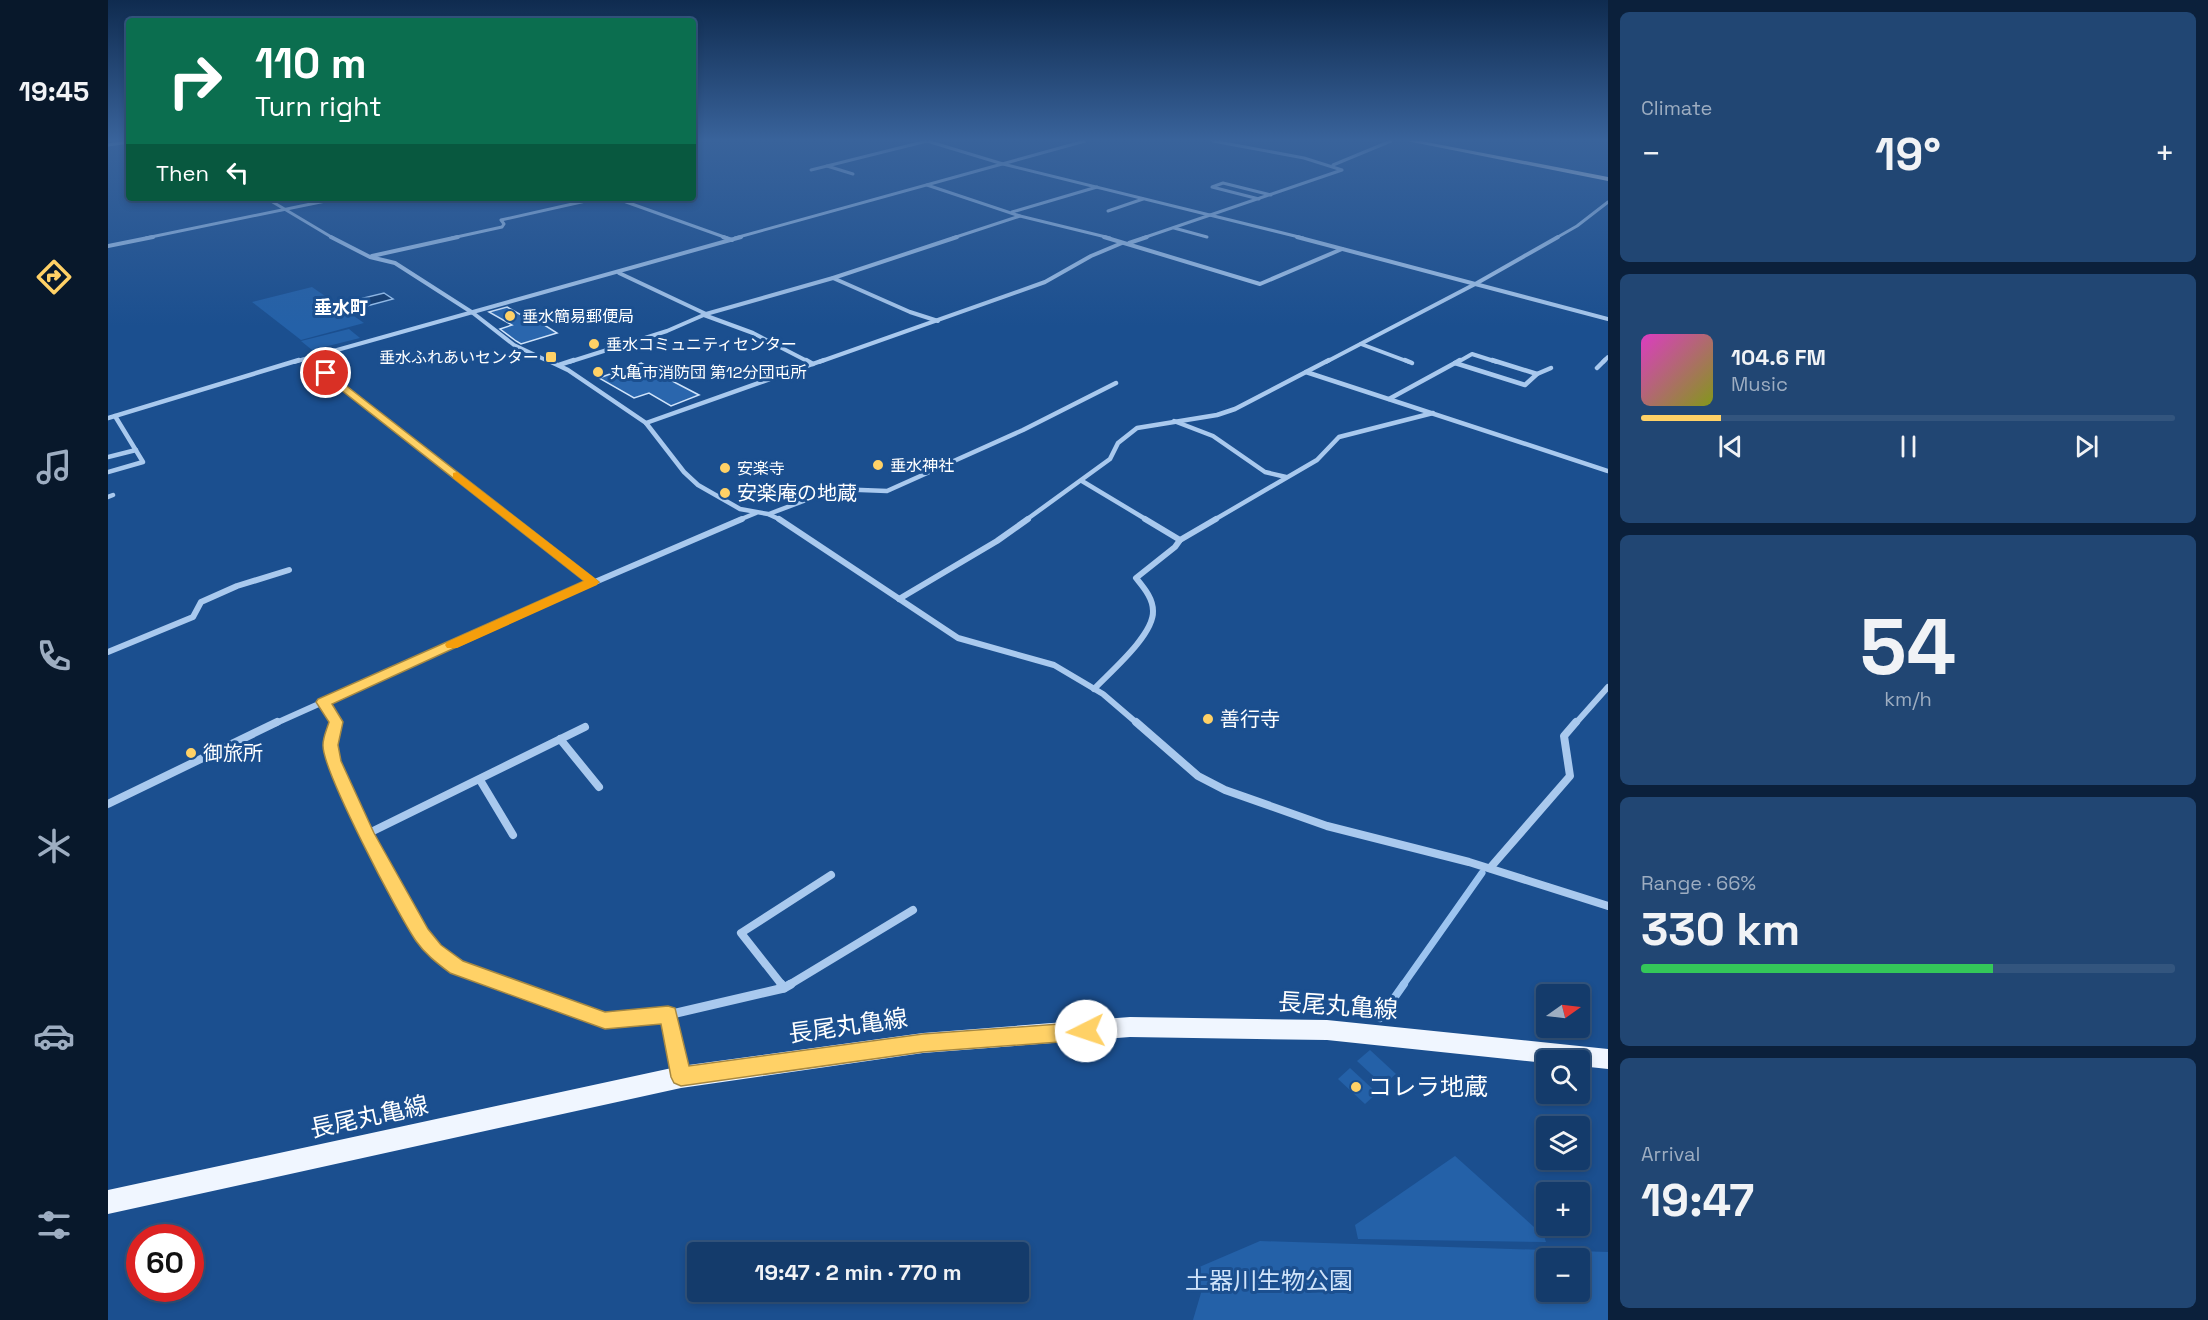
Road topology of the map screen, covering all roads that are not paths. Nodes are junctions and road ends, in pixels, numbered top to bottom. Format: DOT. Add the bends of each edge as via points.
graph roads {
  1 [pos="1608,202"];
  2 [pos="274,203"];
  3 [pos="317,203"];
  4 [pos="579,203"];
  5 [pos="628,203"];
  6 [pos="864,203"];
  7 [pos="981,203"];
  8 [pos="1044,203"];
  9 [pos="1133,203"];
  10 [pos="1158,203"];
  11 [pos="1250,203"];
  12 [pos="286,209"];
  13 [pos="1108,211"];
  14 [pos="1011,212"];
  15 [pos="1207,215"];
  16 [pos="1020,216"];
  17 [pos="1174,228"];
  18 [pos="1207,237"];
  19 [pos="732,240"];
  20 [pos="1122,243"];
  21 [pos="1129,243"];
  22 [pos="108,246"];
  23 [pos="1342,248"];
  24 [pos="370,257"];
  25 [pos="619,273"];
  26 [pos="833,278"];
  27 [pos="1477,283"];
  28 [pos="473,313"];
  29 [pos="705,314"];
  30 [pos="1608,319"];
  31 [pos="938,321"];
  32 [pos="1361,344"];
  33 [pos="1608,357"];
  34 [pos="307,358"];
  35 [pos="1412,363"];
  36 [pos="1455,363"];
  37 [pos="813,364"];
  38 [pos="559,365"];
  39 [pos="1551,368"];
  40 [pos="1597,368"];
  41 [pos="1306,372"];
  42 [pos="1537,374"];
  43 [pos="1116,383"];
  44 [pos="1389,399"];
  45 [pos="1433,413"];
  46 [pos="115,416"];
  47 [pos="108,418"];
  48 [pos="1173,421"];
  49 [pos="646,423"];
  50 [pos="136,450"];
  51 [pos="108,457"];
  52 [pos="1608,471"];
  53 [pos="108,472"];
  54 [pos="1286,477"];
  55 [pos="1082,481"];
  56 [pos="758,512"];
  57 [pos="768,514"];
  58 [pos="1180,540"];
  59 [pos="289,570"];
  60 [pos="593,582"];
  61 [pos="899,599"];
  62 [pos="108,652"];
  63 [pos="1608,687"];
  64 [pos="1094,689"];
  65 [pos="323,702"];
  66 [pos="585,727"];
  67 [pos="560,739"];
  68 [pos="480,780"];
  69 [pos="599,786"];
  70 [pos="108,804"];
  71 [pos="367,834"];
  72 [pos="513,835"];
  73 [pos="1490,868"];
  74 [pos="831,875"];
  75 [pos="1608,906"];
  76 [pos="913,910"];
  77 [pos="784,988"];
  78 [pos="668,1015"];
  79 [pos="1608,1059"];
  80 [pos="681,1077"];
  81 [pos="108,1202"];
  1 -- 27 [label="street" via="1577,226"];
  2 -- 12 [label="street"];
  3 -- 12 [label="street"];
  4 -- 24 [label="street" via="501,220 502,227 483,232"];
  5 -- 19 [label="street"];
  6 -- 19 [label="street"];
  7 -- 14 [label="street"];
  8 -- 14 [label="street"];
  9 -- 13 [label="street"];
  10 -- 15 [label="street"];
  11 -- 15 [label="street"];
  12 -- 22 [label="street"];
  12 -- 24 [label="street"];
  14 -- 16 [label="street"];
  15 -- 17 [label="street"];
  15 -- 23 [label="street"];
  16 -- 20 [label="street"];
  16 -- 26 [label="street"];
  17 -- 18 [label="street"];
  17 -- 21 [label="street"];
  19 -- 25 [label="street"];
  20 -- 21 [label="street"];
  20 -- 31 [label="street" via="1045,282"];
  21 -- 23 [label="street" via="1260,284"];
  23 -- 27 [label="street"];
  24 -- 28 [label="street" via="395,263"];
  25 -- 28 [label="street"];
  25 -- 29 [label="street"];
  26 -- 29 [label="street"];
  26 -- 31 [label="street"];
  27 -- 30 [label="street"];
  27 -- 32 [label="street"];
  28 -- 34 [label="street"];
  28 -- 38 [label="street" via="514,345"];
  29 -- 37 [label="street"];
  29 -- 38 [label="street" via="667,331"];
  31 -- 37 [label="street"];
  32 -- 35 [label="street"];
  32 -- 41 [label="street"];
  33 -- 40 [label="street"];
  34 -- 46 [label="street"];
  34 -- 60 [label="street"];
  36 -- 42 [label="street" via="1472,354"];
  36 -- 42 [label="street" via="1525,385"];
  36 -- 44 [label="street"];
  37 -- 49 [label="street"];
  38 -- 49 [label="street"];
  39 -- 42 [label="street"];
  41 -- 44 [label="street"];
  41 -- 48 [label="street" via="1235,409"];
  43 -- 57 [label="street" via="887,491 835,489"];
  44 -- 45 [label="street"];
  45 -- 52 [label="street"];
  45 -- 54 [label="street" via="1339,437 1317,460"];
  46 -- 47 [label="street"];
  46 -- 50 [label="street"];
  48 -- 54 [label="street" via="1215,437 1274,477"];
  48 -- 55 [label="street" via="1137,428 1118,443 1110,459"];
  49 -- 56 [label="street" via="699,485 740,509"];
  50 -- 51 [label="street"];
  50 -- 53 [label="street" via="143,462"];
  54 -- 58 [label="street"];
  55 -- 58 [label="street"];
  55 -- 61 [label="street" via="997,541"];
  56 -- 57 [label="street"];
  56 -- 60 [label="street"];
  57 -- 61 [label="street"];
  58 -- 64 [label="street" via="1136,578 1154,604 1153,622 1145,636"];
  59 -- 62 [label="street" via="201,602 193,617"];
  60 -- 65 [label="street"];
  61 -- 64 [label="street" via="958,638 1054,665"];
  63 -- 73 [label="street" via="1564,736 1570,776"];
  64 -- 73 [label="street" via="1198,776 1225,790 1327,826"];
  65 -- 70 [label="street"];
  65 -- 71 [label="street" via="336,722 330,745 334,761"];
  66 -- 67 [label="street"];
  67 -- 68 [label="street"];
  67 -- 69 [label="street"];
  68 -- 71 [label="street"];
  68 -- 72 [label="street"];
  71 -- 78 [label="street" via="422,935 434,951 456,967 605,1021"];
  73 -- 75 [label="street"];
  74 -- 77 [label="street" via="741,933"];
  76 -- 77 [label="street"];
  77 -- 78 [label="street"];
  78 -- 80 [label="street"];
  79 -- 80 [label="main road, 長尾丸亀線" via="1327,1030 1131,1027 923,1043"];
  80 -- 81 [label="main road, 長尾丸亀線"];
}
